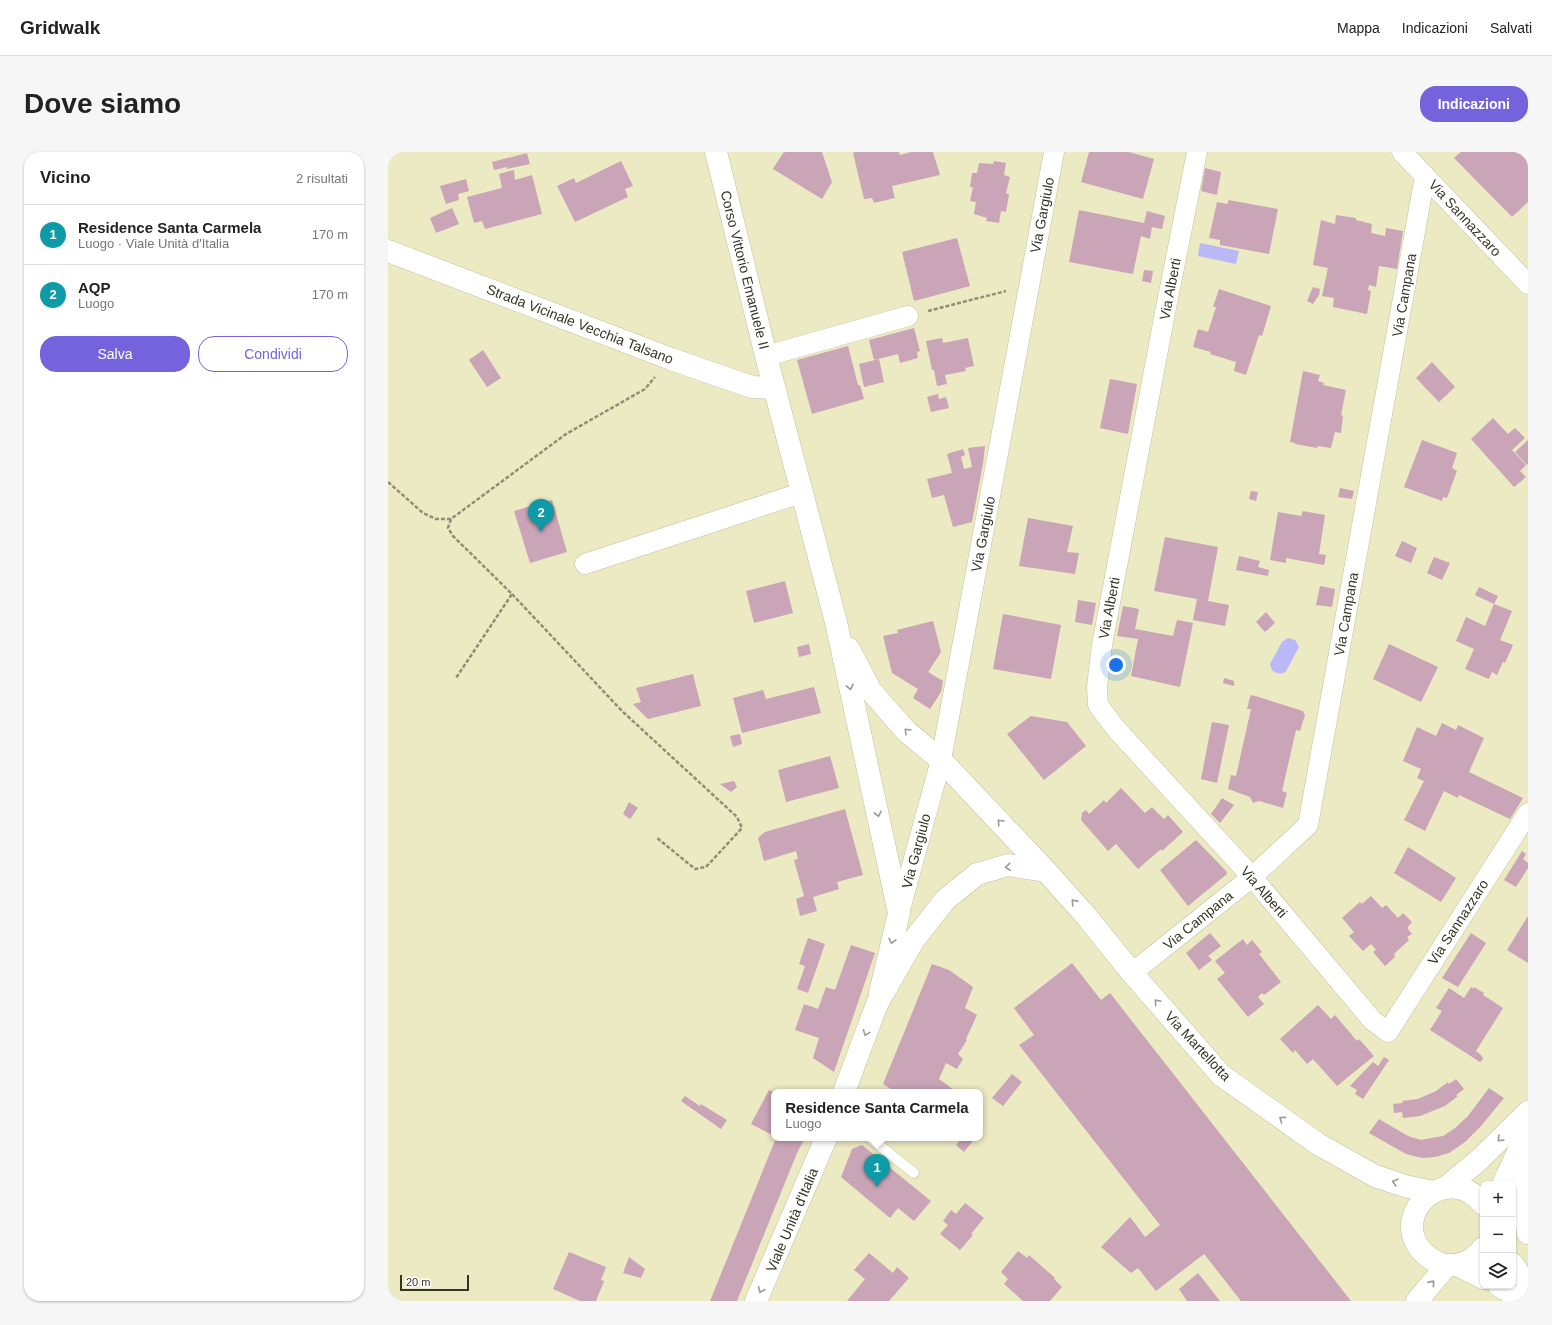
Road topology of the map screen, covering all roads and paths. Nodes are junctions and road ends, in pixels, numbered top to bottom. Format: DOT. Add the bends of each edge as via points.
graph roads {
  1 [pos="716,152"];
  2 [pos="1054,152"];
  3 [pos="1197,152"];
  4 [pos="1402,152"];
  5 [pos="1425,176"];
  6 [pos="388,252"];
  7 [pos="1528,284"];
  8 [pos="1029,285"];
  9 [pos="908,316"];
  10 [pos="766,356"];
  11 [pos="671,359"];
  12 [pos="774,388"];
  13 [pos="388,482"];
  14 [pos="801,494"];
  15 [pos="451,520"];
  16 [pos="585,564"];
  17 [pos="512,594"];
  18 [pos="836,622"];
  19 [pos="456,678"];
  20 [pos="941,760"];
  21 [pos="1528,813"];
  22 [pos="656,837"];
  23 [pos="1046,871"];
  24 [pos="1252,877"];
  25 [pos="899,913"];
  26 [pos="1132,973"];
  27 [pos="877,1004"];
  28 [pos="1388,1032"];
  29 [pos="845,1089"];
  30 [pos="1528,1112"];
  31 [pos="1525,1138"];
  32 [pos="825,1141"];
  33 [pos="874,1141"];
  34 [pos="914,1174"];
  35 [pos="1504,1181"];
  36 [pos="1439,1190"];
  37 [pos="1480,1200"];
  38 [pos="1528,1233"];
  39 [pos="1480,1252"];
  40 [pos="1451,1265"];
  41 [pos="1516,1268"];
  42 [pos="1480,1278"];
  43 [pos="1528,1285"];
  44 [pos="1503,1289"];
  45 [pos="756,1301"];
  46 [pos="1417,1301"];
  47 [pos="1521,1301"];
  1 -- 10 [label="street, Corso Vittorio Emanuele II"];
  2 -- 8 [label="street, Via Gargiulo"];
  3 -- 24 [label="street, Via Alberti" via="1102,645 1097,687 1098,705 1117,730"];
  4 -- 5 [label="street, Via Sannazzaro"];
  5 -- 7 [label="street, Via Sannazzaro"];
  5 -- 24 [label="street, Via Campana" via="1308,825"];
  6 -- 11 [label="street, Strada Vicinale Vecchia Talsano"];
  8 -- 9 [label="path"];
  8 -- 20 [label="street, Via Gargiulo"];
  9 -- 10 [label="street"];
  10 -- 12 [label="street, Corso Vittorio Emanuele II"];
  11 -- 12 [label="street, Strada Vicinale Vecchia Talsano" via="752,387"];
  11 -- 15 [label="path" via="645,389 566,434"];
  12 -- 14 [label="street, Corso Vittorio Emanuele II"];
  13 -- 15 [label="path" via="423,513 436,519"];
  14 -- 16 [label="street"];
  14 -- 18 [label="street, Corso Vittorio Emanuele II"];
  15 -- 17 [label="path" via="448,528 453,536"];
  17 -- 19 [label="path"];
  17 -- 22 [label="path" via="622,711 737,817 742,828 706,867 695,869"];
  20 -- 18 [label="street, Via Martellotta, one-way" via="907,732 871,691"];
  18 -- 25 [label="street, one-way"];
  23 -- 20 [label="street, Via Martellotta, one-way"];
  20 -- 25 [label="street, Via Gargiulo"];
  21 -- 28 [label="street, Via Sannazzaro"];
  26 -- 23 [label="street, Via Martellotta, one-way"];
  23 -- 27 [label="street, one-way" via="1008,865 977,874 945,900 913,941"];
  24 -- 26 [label="street, Via Campana"];
  24 -- 28 [label="street, Via Alberti" via="1373,1021"];
  25 -- 27 [label="street, one-way"];
  36 -- 26 [label="street, Via Martellotta, one-way" via="1405,1186 1375,1176 1318,1144 1221,1075"];
  27 -- 29 [label="street, one-way"];
  30 -- 36 [label="street, one-way" via="1478,1160"];
  31 -- 35 [label="street"];
  31 -- 38 [label="street" via="1522,1195"];
  32 -- 45 [label="street, Viale Unità d'Italia, one-way"];
  33 -- 34 [label="lane"];
  36 -- 37 [label="street, Via Martellotta" via="1457,1187 1468,1191"];
  36 -- 40 [label="street" via="1423,1199 1416,1209 1413,1233 1417,1245 1425,1255 1435,1262"];
  39 -- 40 [label="street" via="1468,1262"];
  40 -- 42 [label="street"];
  46 -- 40 [label="street, one-way"];
  41 -- 43 [label="street"];
  44 -- 47 [label="street"];
}
